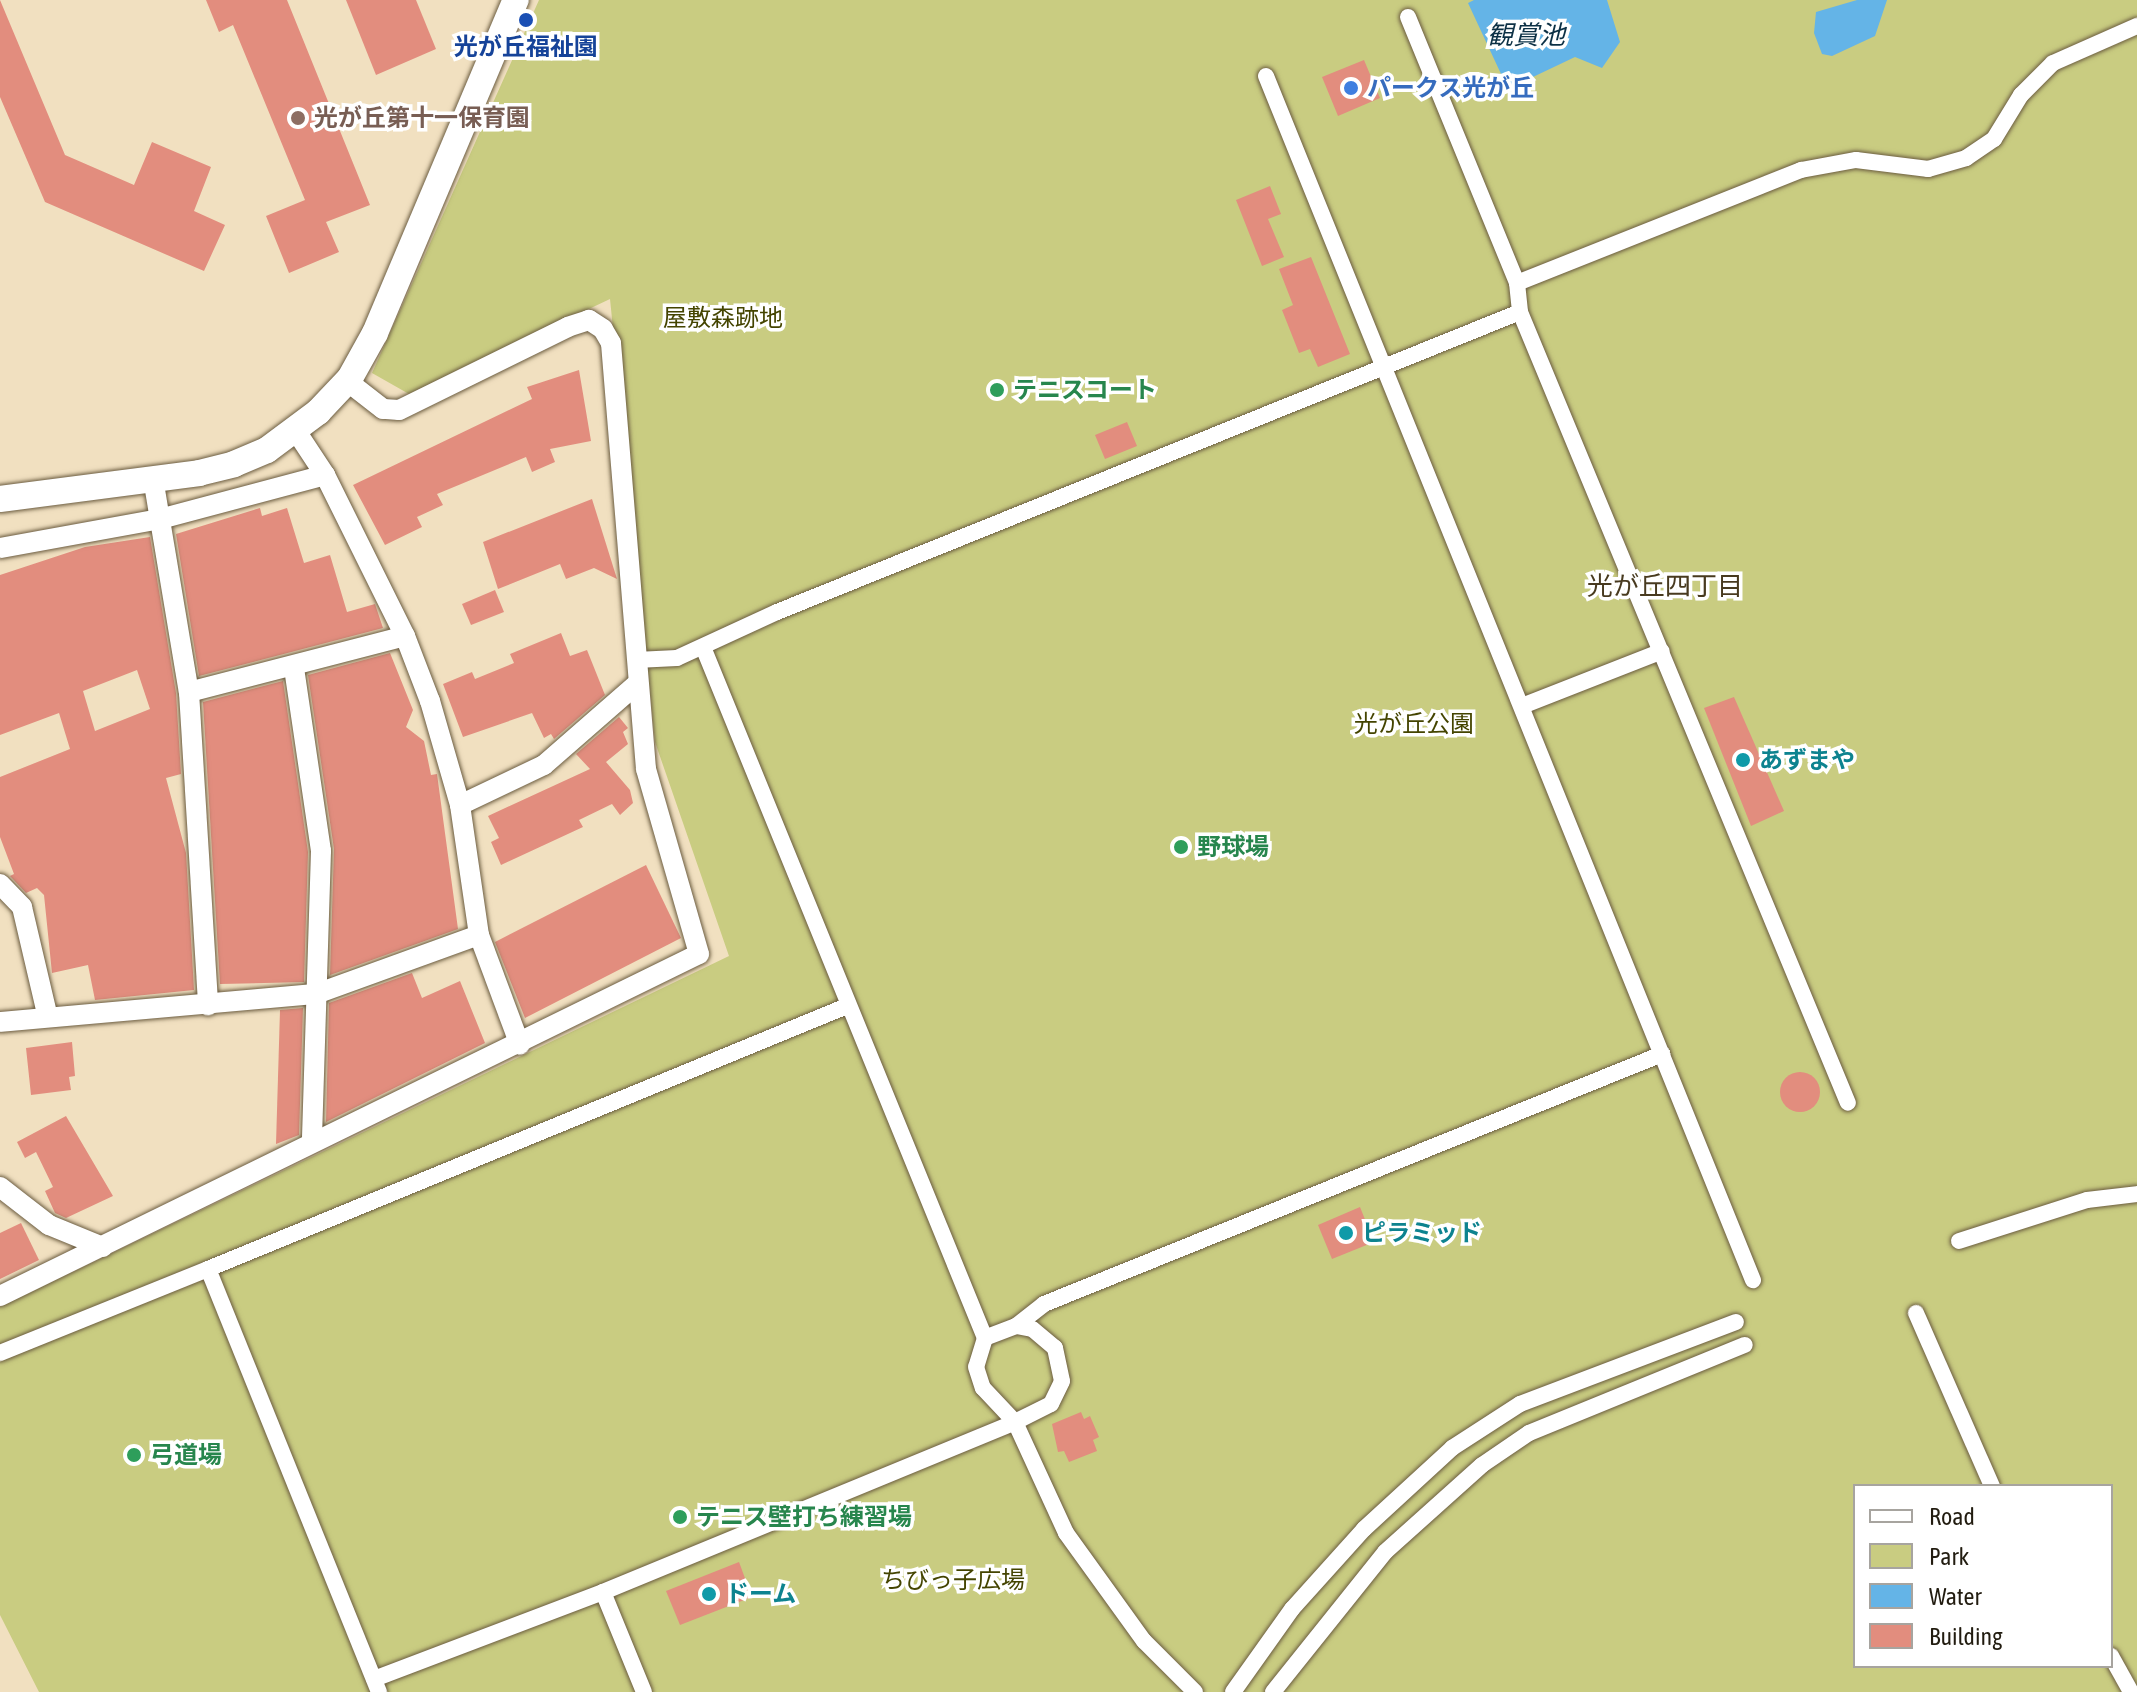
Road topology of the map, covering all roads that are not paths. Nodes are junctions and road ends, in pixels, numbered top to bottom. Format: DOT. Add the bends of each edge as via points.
graph roads {
  1 [pos="516,0"];
  2 [pos="1408,17"];
  3 [pos="2137,26"];
  4 [pos="1266,76"];
  5 [pos="1517,283"];
  6 [pos="1520,312"];
  7 [pos="1385,367"];
  8 [pos="347,381"];
  9 [pos="296,431"];
  10 [pos="325,475"];
  11 [pos="153,478"];
  12 [pos="0,499"];
  13 [pos="160,519"];
  14 [pos="0,548"];
  15 [pos="405,636"];
  16 [pos="703,647"];
  17 [pos="1662,651"];
  18 [pos="636,660"];
  19 [pos="294,668"];
  20 [pos="638,683"];
  21 [pos="189,692"];
  22 [pos="1522,706"];
  23 [pos="460,805"];
  24 [pos="0,884"];
  25 [pos="479,935"];
  26 [pos="316,994"];
  27 [pos="208,1005"];
  28 [pos="847,1006"];
  29 [pos="47,1014"];
  30 [pos="0,1022"];
  31 [pos="520,1045"];
  32 [pos="1662,1054"];
  33 [pos="1848,1103"];
  34 [pos="312,1142"];
  35 [pos="0,1187"];
  36 [pos="2137,1194"];
  37 [pos="1959,1241"];
  38 [pos="103,1247"];
  39 [pos="208,1269"];
  40 [pos="1753,1280"];
  41 [pos="0,1296"];
  42 [pos="1916,1313"];
  43 [pos="1736,1322"];
  44 [pos="1016,1326"];
  45 [pos="985,1338"];
  46 [pos="1745,1345"];
  47 [pos="0,1353"];
  48 [pos="1015,1422"];
  49 [pos="1991,1484"];
  50 [pos="603,1592"];
  51 [pos="2113,1660"];
  52 [pos="376,1686"];
  53 [pos="644,1692"];
  54 [pos="1195,1692"];
  55 [pos="1233,1692"];
  56 [pos="1273,1692"];
  57 [pos="2131,1692"];
  1 -- 8 [label="street" via="375,333"];
  2 -- 5 [label="street"];
  3 -- 5 [label="street" via="2053,63 2021,95 1994,139 1966,158 1928,169 1856,160 1801,170"];
  4 -- 7 [label="street"];
  5 -- 6 [label="street"];
  6 -- 7 [label="street"];
  6 -- 17 [label="street"];
  7 -- 16 [label="street" via="777,612"];
  7 -- 22 [label="street"];
  8 -- 9 [label="street"];
  8 -- 18 [label="street" via="383,409 399,410 568,327 589,320 603,329 611,343"];
  9 -- 10 [label="street"];
  9 -- 11 [label="street" via="234,464"];
  10 -- 13 [label="street"];
  10 -- 15 [label="street"];
  11 -- 12 [label="street"];
  11 -- 13 [label="street"];
  13 -- 14 [label="street"];
  13 -- 21 [label="street"];
  15 -- 19 [label="street"];
  15 -- 23 [label="street"];
  16 -- 18 [label="street" via="677,658"];
  16 -- 28 [label="street"];
  17 -- 22 [label="street"];
  17 -- 33 [label="street"];
  18 -- 20 [label="street"];
  19 -- 21 [label="street"];
  19 -- 26 [label="street" via="321,851"];
  20 -- 23 [label="street" via="544,765"];
  20 -- 31 [label="street" via="646,769 699,954"];
  21 -- 27 [label="street"];
  22 -- 32 [label="street"];
  23 -- 25 [label="street"];
  24 -- 29 [label="street" via="22,907"];
  25 -- 26 [label="street"];
  25 -- 31 [label="street"];
  26 -- 27 [label="street"];
  26 -- 34 [label="street"];
  27 -- 29 [label="street"];
  28 -- 39 [label="street"];
  28 -- 45 [label="street"];
  29 -- 30 [label="street"];
  31 -- 34 [label="street"];
  32 -- 40 [label="street"];
  32 -- 44 [label="street" via="1044,1304"];
  34 -- 38 [label="street"];
  35 -- 38 [label="street" via="49,1225"];
  36 -- 37 [label="street" via="2087,1200"];
  38 -- 41 [label="street"];
  39 -- 47 [label="street"];
  39 -- 52 [label="street"];
  42 -- 49 [label="street"];
  43 -- 55 [label="street" via="1520,1404 1452,1448 1364,1529 1292,1609"];
  44 -- 45 [label="street"];
  44 -- 48 [label="street" via="1032,1329 1055,1348 1062,1381 1051,1404"];
  45 -- 48 [label="street" via="976,1367 983,1388"];
  46 -- 56 [label="street" via="1529,1433 1482,1465 1385,1552"];
  48 -- 50 [label="street"];
  48 -- 54 [label="street" via="1066,1533 1144,1641"];
  50 -- 52 [label="street"];
  50 -- 53 [label="street"];
  51 -- 57 [label="street"];
}
